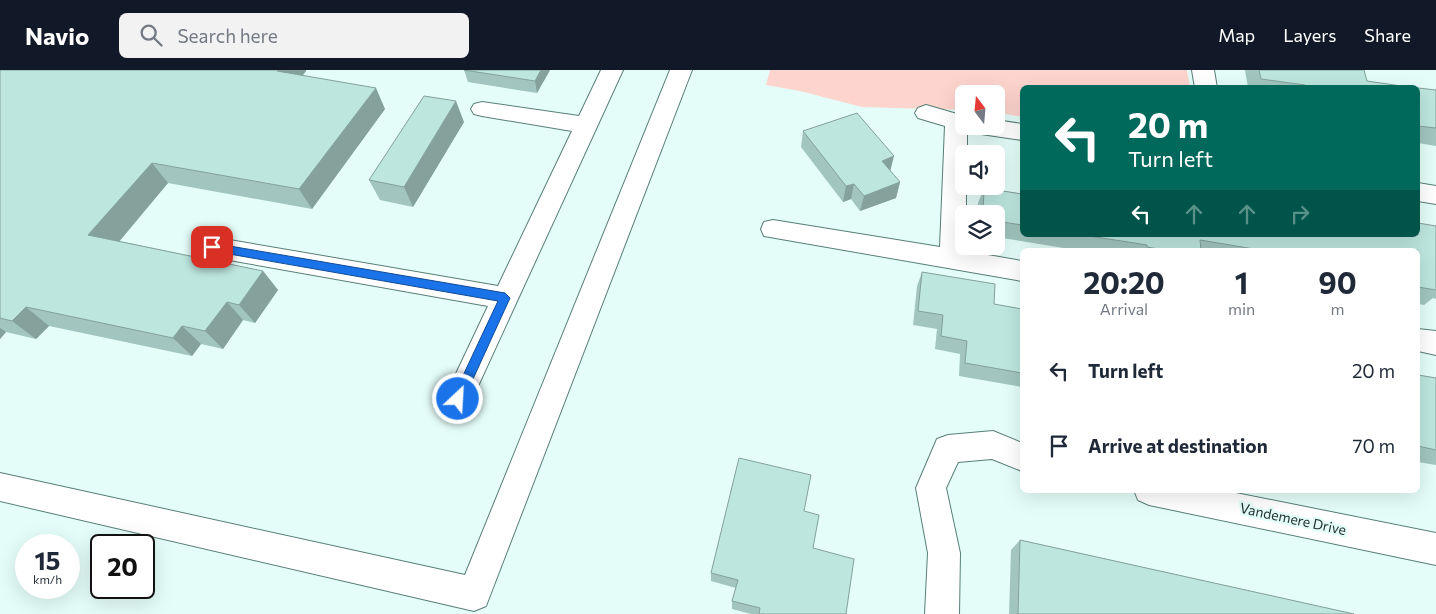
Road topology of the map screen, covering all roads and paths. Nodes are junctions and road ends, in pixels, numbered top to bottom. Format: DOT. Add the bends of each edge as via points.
graph roads {
  1 [pos="612,70"];
  2 [pos="681,70"];
  3 [pos="1203,70"];
  4 [pos="1206,85"];
  5 [pos="482,109"];
  6 [pos="926,112"];
  7 [pos="955,121"];
  8 [pos="586,124"];
  9 [pos="1005,130"];
  10 [pos="1020,132"];
  11 [pos="959,135"];
  12 [pos="1420,192"];
  13 [pos="1436,195"];
  14 [pos="774,229"];
  15 [pos="212,247"];
  16 [pos="952,259"];
  17 [pos="1020,271"];
  18 [pos="505,298"];
  19 [pos="1420,340"];
  20 [pos="1436,343"];
  21 [pos="458,399"];
  22 [pos="1020,456"];
  23 [pos="0,487"];
  24 [pos="1165,493"];
  25 [pos="1436,549"];
  26 [pos="470,604"];
  27 [pos="942,614"];
  1 -- 8 [label="street"];
  2 -- 26 [label="street"];
  3 -- 4 [label="street"];
  5 -- 8 [label="street"];
  6 -- 7 [label="street"];
  8 -- 18 [label="street"];
  9 -- 10 [label="street"];
  11 -- 16 [label="street"];
  12 -- 13 [label="street"];
  14 -- 16 [label="street"];
  15 -- 18 [label="street"];
  16 -- 17 [label="street"];
  18 -- 21 [label="street"];
  19 -- 20 [label="street"];
  22 -- 27 [label="street" via="994,445 948,449 931,488 944,553"];
  23 -- 26 [label="street"];
  24 -- 25 [label="street, Vandemere Drive"];
}
